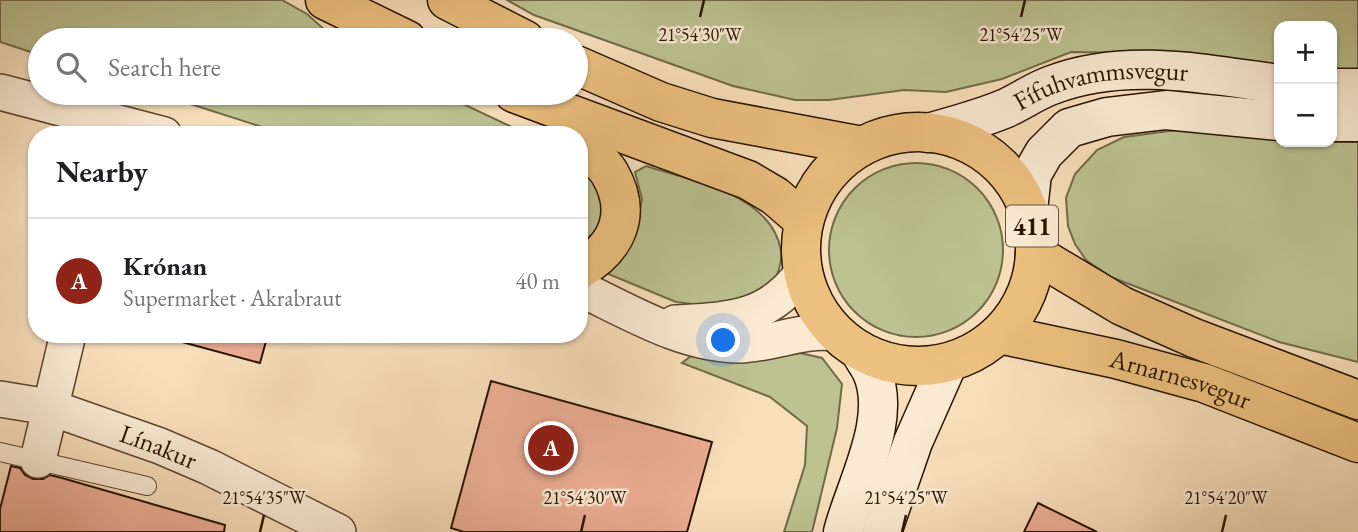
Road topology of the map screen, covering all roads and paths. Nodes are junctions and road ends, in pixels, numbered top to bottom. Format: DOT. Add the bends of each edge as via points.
graph roads {
  1 [pos="325,0"];
  2 [pos="447,0"];
  3 [pos="382,28"];
  4 [pos="502,28"];
  5 [pos="588,70"];
  6 [pos="1274,83"];
  7 [pos="1337,88"];
  8 [pos="1358,88"];
  9 [pos="0,92"];
  10 [pos="28,99"];
  11 [pos="50,105"];
  12 [pos="533,105"];
  13 [pos="546,105"];
  14 [pos="1274,121"];
  15 [pos="1337,122"];
  16 [pos="1358,122"];
  17 [pos="130,126"];
  18 [pos="558,126"];
  19 [pos="928,133"];
  20 [pos="862,146"];
  21 [pos="588,151"];
  22 [pos="1028,210"];
  23 [pos="803,221"];
  24 [pos="1035,254"];
  25 [pos="588,265"];
  26 [pos="802,273"];
  27 [pos="588,292"];
  28 [pos="657,324"];
  29 [pos="999,334"];
  30 [pos="847,342"];
  31 [pos="66,343"];
  32 [pos="948,363"];
  33 [pos="0,399"];
  34 [pos="1358,400"];
  35 [pos="49,407"];
  36 [pos="1358,443"];
  37 [pos="0,452"];
  38 [pos="38,460"];
  39 [pos="147,486"];
  40 [pos="338,532"];
  41 [pos="843,532"];
  42 [pos="883,532"];
  1 -- 3 [label="main road"];
  2 -- 4 [label="main road"];
  5 -- 20 [label="main road" via="712,118"];
  6 -- 19 [label="main road, Fífuhvammsvegur" via="1148,69 1095,74 1052,85 1005,108"];
  7 -- 8 [label="main road"];
  9 -- 10 [label="street"];
  11 -- 17 [label="street"];
  12 -- 18 [label="main road"];
  13 -- 23 [label="main road" via="748,180"];
  14 -- 22 [label="main road, Fífuhvammsvegur" via="1166,110 1107,117 1069,128 1044,153 1032,174"];
  15 -- 16 [label="main road"];
  19 -- 20 [label="main road, 411" via="894,134"];
  19 -- 22 [label="main road, 411" via="960,140 989,156 1012,181"];
  20 -- 23 [label="main road, 411" via="836,165 816,191"];
  21 -- 25 [label="main road" via="610,172 622,213 609,245"];
  22 -- 24 [label="main road, 411"];
  23 -- 26 [label="main road, 411"];
  24 -- 29 [label="main road, 411" via="1024,298"];
  24 -- 34 [label="main road, Arnarnesvegur / 411" via="1122,306"];
  26 -- 28 [label="street" via="775,302 750,316"];
  26 -- 30 [label="main road, 411" via="814,306"];
  27 -- 28 [label="street"];
  28 -- 30 [label="street" via="693,340 717,344 744,345 818,331"];
  29 -- 32 [label="main road, 411"];
  29 -- 36 [label="main road, Arnarnesvegur" via="1204,383"];
  30 -- 32 [label="main road, 411" via="888,363"];
  30 -- 41 [label="main road" via="872,372 877,423"];
  31 -- 35 [label="street"];
  32 -- 42 [label="main road" via="913,442"];
  33 -- 35 [label="street, Línakur"];
  35 -- 38 [label="street"];
  35 -- 40 [label="street, Línakur" via="209,467"];
  37 -- 38 [label="lane, Línakur"];
  38 -- 39 [label="lane, Línakur"];
}
